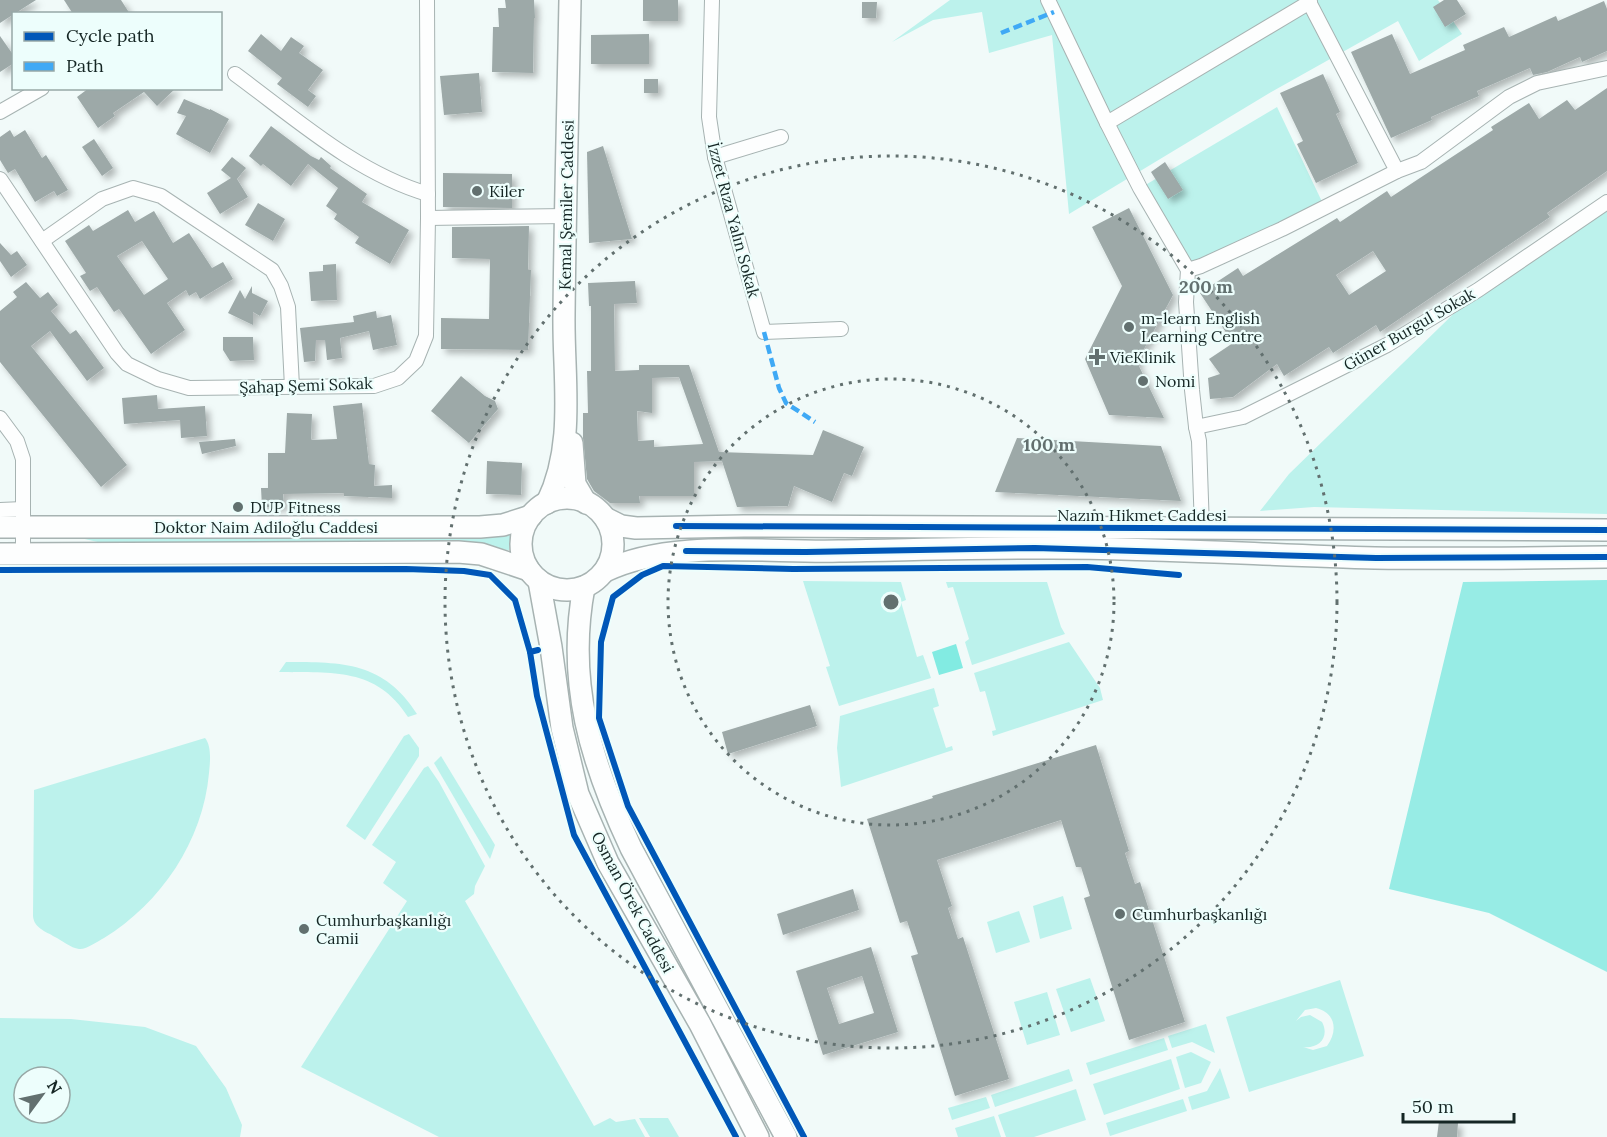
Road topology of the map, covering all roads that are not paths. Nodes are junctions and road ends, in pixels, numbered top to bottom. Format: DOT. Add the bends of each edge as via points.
graph roads {
  1 [pos="427,0"];
  2 [pos="570,0"];
  3 [pos="712,0"];
  4 [pos="1048,0"];
  5 [pos="1309,1"];
  6 [pos="1607,68"];
  7 [pos="235,74"];
  8 [pos="38,90"];
  9 [pos="0,112"];
  10 [pos="1107,123"];
  11 [pos="781,137"];
  12 [pos="715,157"];
  13 [pos="1397,171"];
  14 [pos="0,179"];
  15 [pos="428,194"];
  16 [pos="1607,202"];
  17 [pos="566,216"];
  18 [pos="429,218"];
  19 [pos="42,241"];
  20 [pos="1188,270"];
  21 [pos="842,329"];
  22 [pos="292,387"];
  23 [pos="567,410"];
  24 [pos="0,418"];
  25 [pos="1196,427"];
  26 [pos="586,502"];
  27 [pos="0,510"];
  28 [pos="539,510"];
  29 [pos="23,518"];
  30 [pos="605,518"];
  31 [pos="0,527"];
  32 [pos="1202,529"];
  33 [pos="1607,530"];
  34 [pos="0,554"];
  35 [pos="23,554"];
  36 [pos="1607,557"];
  37 [pos="605,571"];
  38 [pos="534,575"];
  39 [pos="584,588"];
  40 [pos="758,1137"];
  41 [pos="786,1137"];
  1 -- 15 [label="street, Şahap Şemi Sokak"];
  2 -- 17 [label="main road, Kemal Şemiler Caddesi"];
  3 -- 12 [label="street, İzzet Rıza Yalın Sokak" via="709,117"];
  4 -- 10 [label="street"];
  5 -- 10 [label="street"];
  5 -- 13 [label="street"];
  6 -- 13 [label="street" via="1537,83 1509,97 1421,162"];
  7 -- 15 [label="street" via="358,163 403,187"];
  8 -- 9 [label="street"];
  10 -- 20 [label="street"];
  11 -- 12 [label="street"];
  12 -- 21 [label="street, İzzet Rıza Yalın Sokak" via="764,332"];
  13 -- 20 [label="street" via="1282,230"];
  14 -- 19 [label="street, Şahap Şemi Sokak"];
  15 -- 18 [label="street, Şahap Şemi Sokak"];
  16 -- 25 [label="street, Güner Burgul Sokak" via="1478,290 1387,345 1243,417"];
  17 -- 18 [label="street"];
  17 -- 23 [label="main road, Kemal Şemiler Caddesi"];
  18 -- 22 [label="street, Şahap Şemi Sokak" via="426,336 416,360 398,378 374,386"];
  19 -- 22 [label="street, Şahap Şemi Sokak" via="127,363 158,379 189,388"];
  19 -- 22 [label="street" via="102,200 133,188 161,196 272,270 288,307"];
  20 -- 25 [label="street" via="1186,302"];
  23 -- 26 [label="main road, Kemal Şemiler Caddesi" via="574,484"];
  23 -- 28 [label="main road, Kemal Şemiler Caddesi" via="555,486"];
  24 -- 29 [label="street" via="21,450"];
  25 -- 32 [label="street"];
  26 -- 28 [label="main road" via="567,498"];
  26 -- 30 [label="main road"];
  27 -- 29 [label="street"];
  28 -- 29 [label="main road, Doktor Naim Adiloğlu Caddesi" via="503,525 480,527"];
  28 -- 38 [label="main road" via="525,526 521,549"];
  29 -- 31 [label="main road, Doktor Naim Adiloğlu Caddesi"];
  29 -- 35 [label="street"];
  30 -- 32 [label="main road, Nazım Hikmet Caddesi" via="621,526 650,528"];
  30 -- 37 [label="main road" via="613,550"];
  32 -- 33 [label="main road, Nazım Hikmet Caddesi"];
  34 -- 35 [label="main road, Doktor Naim Adiloğlu Caddesi"];
  35 -- 38 [label="main road, Doktor Naim Adiloğlu Caddesi" via="458,552 481,554"];
  36 -- 37 [label="main road, Nazım Hikmet Caddesi" via="1376,558 1046,548 686,551 644,556"];
  37 -- 39 [label="main road"];
  38 -- 39 [label="main road" via="549,587"];
  38 -- 40 [label="main road, Osman Örek Caddesi" via="578,794 608,863 700,1024"];
  39 -- 41 [label="main road, Osman Örek Caddesi" via="579,614 580,685 595,759 609,801"];
}
